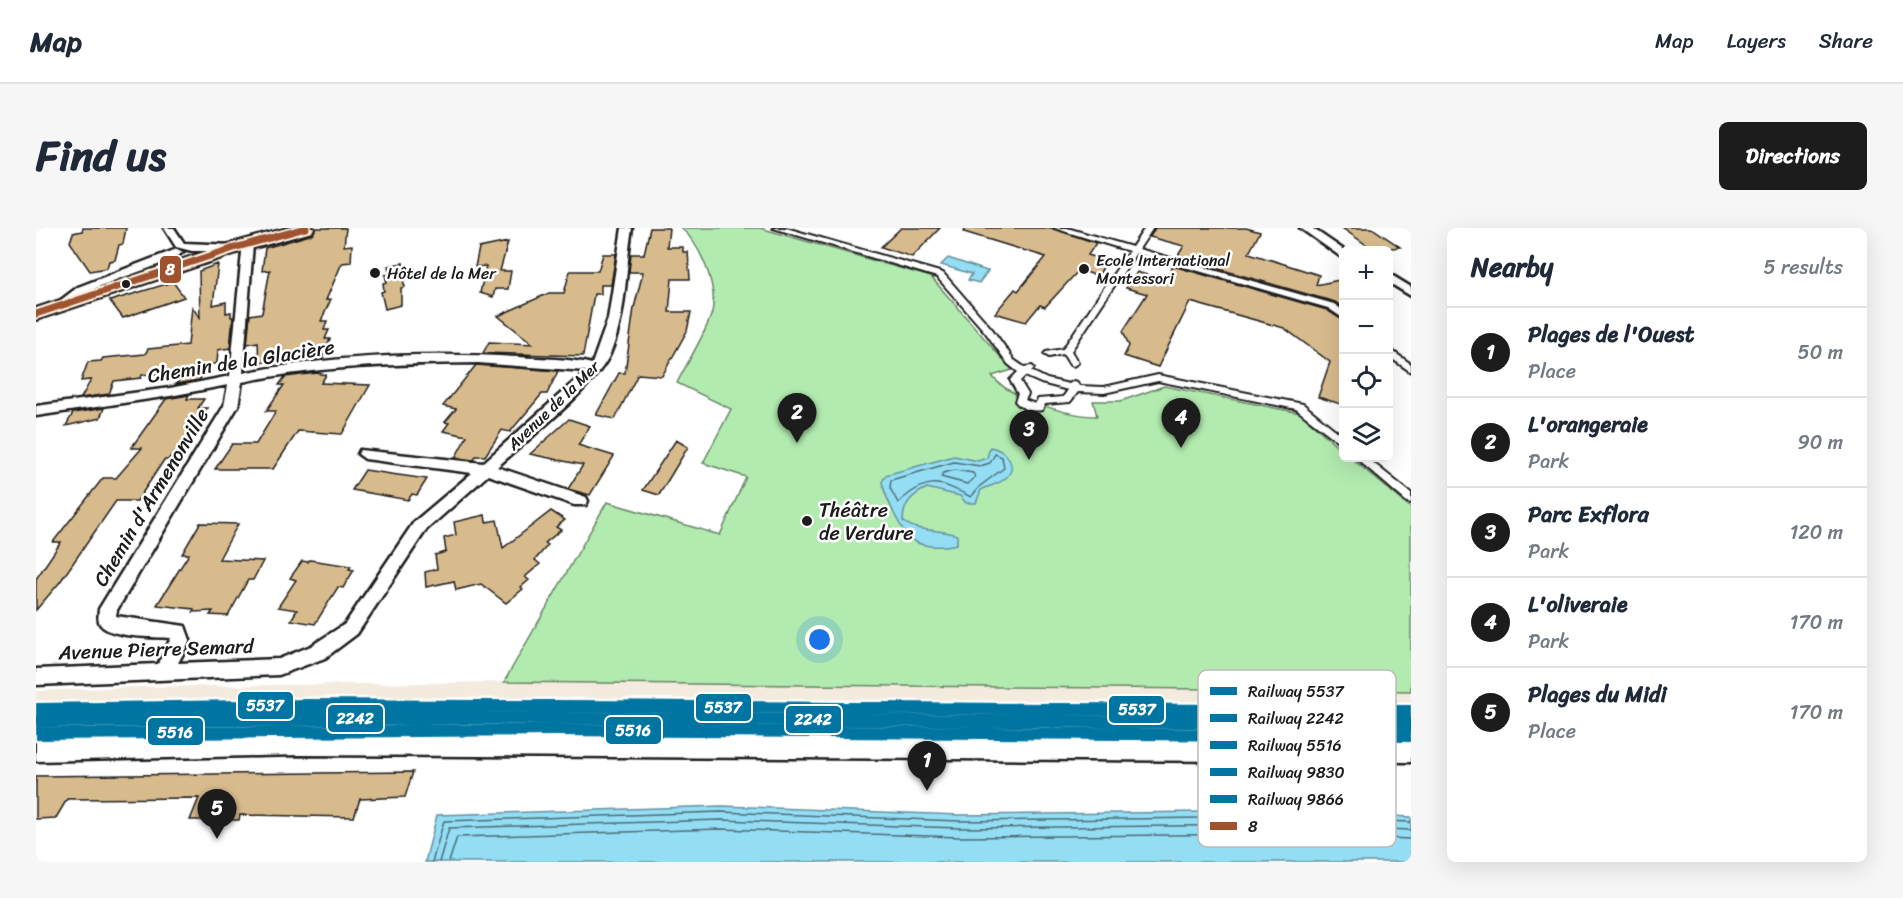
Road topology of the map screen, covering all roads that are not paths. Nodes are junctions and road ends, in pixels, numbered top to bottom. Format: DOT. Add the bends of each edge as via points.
graph roads {
  1 [pos="170,228"];
  2 [pos="306,228"];
  3 [pos="627,228"];
  4 [pos="777,228"];
  5 [pos="1058,228"];
  6 [pos="1149,228"];
  7 [pos="1305,228"];
  8 [pos="1318,228"];
  9 [pos="241,246"];
  10 [pos="1344,246"];
  11 [pos="1134,250"];
  12 [pos="185,252"];
  13 [pos="1339,252"];
  14 [pos="1397,283"];
  15 [pos="1411,292"];
  16 [pos="1411,300"];
  17 [pos="1339,312"];
  18 [pos="36,314"];
  19 [pos="1066,351"];
  20 [pos="1049,354"];
  21 [pos="1393,354"];
  22 [pos="1074,363"];
  23 [pos="596,369"];
  24 [pos="1411,369"];
  25 [pos="1027,370"];
  26 [pos="236,379"];
  27 [pos="1075,386"];
  28 [pos="36,411"];
  29 [pos="1339,439"];
  30 [pos="366,454"];
  31 [pos="1366,462"];
  32 [pos="486,469"];
  33 [pos="1411,499"];
  34 [pos="580,501"];
  35 [pos="279,667"];
  36 [pos="164,670"];
  37 [pos="36,677"];
  38 [pos="36,748"];
  39 [pos="1198,748"];
  40 [pos="1396,749"];
  41 [pos="1411,749"];
  1 -- 12 [label="street"];
  2 -- 9 [label="main road"];
  3 -- 23 [label="street, Avenue de la Mer" via="613,318"];
  4 -- 25 [label="street" via="940,275 1005,354"];
  5 -- 11 [label="street"];
  6 -- 11 [label="street"];
  7 -- 13 [label="street"];
  8 -- 10 [label="street"];
  9 -- 12 [label="main road"];
  9 -- 26 [label="street, Chemin d'Armenonville"];
  11 -- 17 [label="street" via="1331,306"];
  11 -- 19 [label="street"];
  12 -- 18 [label="main road"];
  14 -- 15 [label="street"];
  14 -- 16 [label="street"];
  19 -- 20 [label="street"];
  19 -- 22 [label="street"];
  21 -- 24 [label="street"];
  23 -- 26 [label="street, Chemin de la Glacière" via="432,358 285,369"];
  23 -- 32 [label="street, Avenue de la Mer"];
  25 -- 27 [label="street" via="1044,381"];
  25 -- 27 [label="street" via="1016,380 1023,394 1020,401 1027,406 1038,408 1042,401 1066,400"];
  26 -- 28 [label="street, Chemin de la Glacière"];
  26 -- 36 [label="street, Chemin d'Armenonville" via="231,406 108,609 106,620 117,627 179,631 181,640"];
  27 -- 29 [label="street" via="1104,390 1158,378 1245,395 1299,406"];
  30 -- 32 [label="street, Avenue de la Mer"];
  31 -- 33 [label="street"];
  32 -- 34 [label="street, Avenue de la Mer"];
  32 -- 35 [label="street, Avenue de la Mer" via="420,526 351,629 318,652"];
  35 -- 36 [label="street, Avenue Pierre Semard"];
  36 -- 37 [label="street, Avenue Pierre Semard"];
  38 -- 39 [label="main road" via="299,742"];
  40 -- 41 [label="main road"];
}
